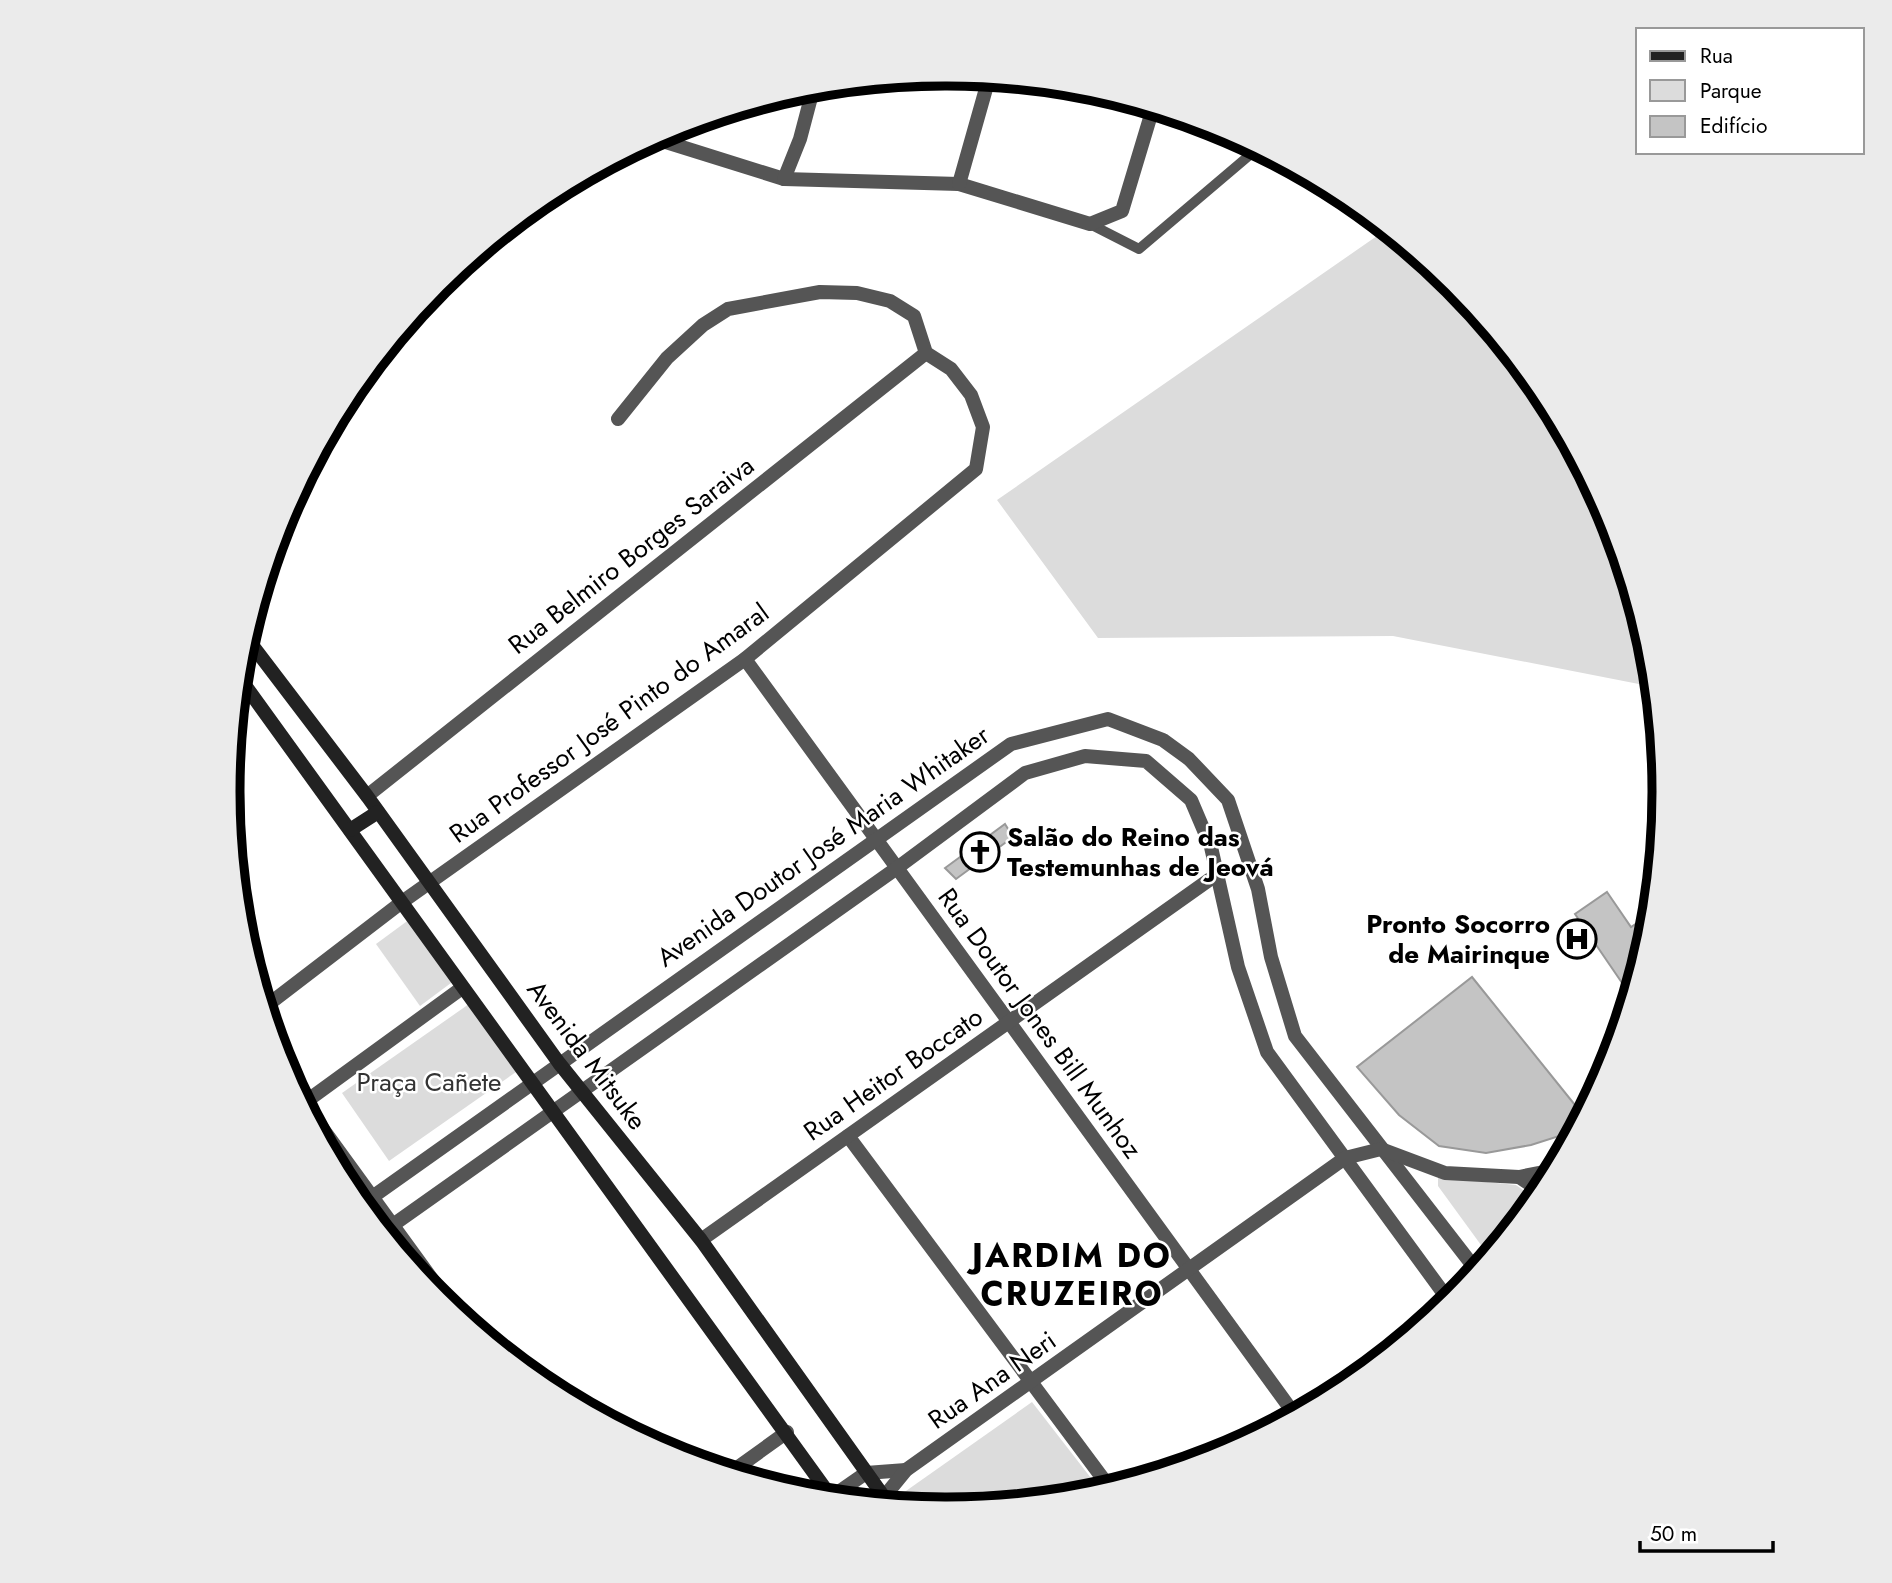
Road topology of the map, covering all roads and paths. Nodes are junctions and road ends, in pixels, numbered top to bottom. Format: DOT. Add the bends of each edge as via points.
graph roads {
  1 [pos="986,87"];
  2 [pos="811,99"];
  3 [pos="1150,116"];
  4 [pos="668,143"];
  5 [pos="1250,155"];
  6 [pos="784,179"];
  7 [pos="959,184"];
  8 [pos="1090,224"];
  9 [pos="926,354"];
  10 [pos="618,419"];
  11 [pos="255,649"];
  12 [pos="745,659"];
  13 [pos="248,689"];
  14 [pos="367,796"];
  15 [pos="378,812"];
  16 [pos="350,830"];
  17 [pos="875,838"];
  18 [pos="897,868"];
  19 [pos="1216,875"];
  20 [pos="430,883"];
  21 [pos="402,902"];
  22 [pos="462,988"];
  23 [pos="273,1001"];
  24 [pos="1009,1022"];
  25 [pos="559,1063"];
  26 [pos="530,1085"];
  27 [pos="580,1090"];
  28 [pos="309,1095"];
  29 [pos="551,1112"];
  30 [pos="848,1136"];
  31 [pos="1381,1149"];
  32 [pos="1345,1158"];
  33 [pos="1540,1173"];
  34 [pos="1519,1177"];
  35 [pos="1532,1185"];
  36 [pos="370,1199"];
  37 [pos="390,1226"];
  38 [pos="701,1240"];
  39 [pos="1471,1263"];
  40 [pos="1189,1269"];
  41 [pos="1443,1293"];
  42 [pos="1031,1383"];
  43 [pos="1290,1408"];
  44 [pos="787,1433"];
  45 [pos="740,1466"];
  46 [pos="906,1470"];
  47 [pos="866,1473"];
  48 [pos="1103,1479"];
  49 [pos="823,1486"];
  50 [pos="843,1489"];
  51 [pos="880,1494"];
  52 [pos="890,1495"];
  1 -- 7 [label="street"];
  2 -- 6 [label="street"];
  3 -- 8 [label="street" via="1122,211"];
  4 -- 6 [label="street"];
  5 -- 8 [label="lane" via="1139,249"];
  6 -- 7 [label="street"];
  7 -- 8 [label="street"];
  9 -- 10 [label="street" via="914,316 890,301 857,293 820,292 727,309 667,358"];
  9 -- 12 [label="street, Rua Professor José Pinto do Amaral" via="951,369 971,395 983,427 976,469"];
  9 -- 14 [label="street, Rua Belmiro Borges Saraiva"];
  11 -- 14 [label="main road, Avenida Mitsuke"];
  12 -- 17 [label="street, Rua Doutor Jones Bill Munhoz"];
  12 -- 20 [label="street, Rua Professor José Pinto do Amaral"];
  13 -- 16 [label="main road"];
  14 -- 15 [label="main road, Avenida Mitsuke"];
  15 -- 16 [label="main road"];
  15 -- 20 [label="main road, Avenida Mitsuke"];
  16 -- 21 [label="main road"];
  17 -- 18 [label="street, Rua Doutor Jones Bill Munhoz"];
  17 -- 25 [label="street, Avenida Doutor José Maria Whitaker"];
  17 -- 31 [label="street, Avenida Doutor José Maria Whitaker" via="1011,744 1108,719 1163,740 1189,759 1228,800 1258,889 1271,957 1295,1036"];
  18 -- 19 [label="street" via="1025,773 1086,756 1146,761 1191,800 1211,847"];
  18 -- 24 [label="street, Rua Doutor Jones Bill Munhoz"];
  18 -- 27 [label="street"];
  19 -- 24 [label="street, Rua Heitor Boccato"];
  19 -- 32 [label="street" via="1238,967 1267,1052"];
  20 -- 21 [label="street, Rua Professor José Pinto do Amaral"];
  20 -- 25 [label="main road, Avenida Mitsuke"];
  21 -- 22 [label="main road"];
  21 -- 23 [label="street, Rua Professor José Pinto do Amaral"];
  22 -- 26 [label="main road"];
  22 -- 28 [label="street"];
  24 -- 30 [label="street, Rua Heitor Boccato"];
  24 -- 40 [label="street, Rua Doutor Jones Bill Munhoz"];
  25 -- 26 [label="street, Avenida Doutor José Maria Whitaker"];
  25 -- 27 [label="main road, Avenida Mitsuke"];
  26 -- 29 [label="main road"];
  26 -- 36 [label="street, Avenida Doutor José Maria Whitaker"];
  27 -- 29 [label="street"];
  27 -- 38 [label="main road, Avenida Mitsuke"];
  29 -- 37 [label="street"];
  29 -- 44 [label="main road"];
  30 -- 38 [label="street, Rua Heitor Boccato"];
  30 -- 42 [label="street"];
  31 -- 32 [label="street"];
  31 -- 34 [label="street" via="1445,1173"];
  31 -- 39 [label="street, Avenida Doutor José Maria Whitaker"];
  32 -- 40 [label="street, Rua Ana Neri"];
  32 -- 41 [label="street"];
  33 -- 34 [label="street"];
  34 -- 35 [label="street"];
  38 -- 47 [label="main road, Avenida Mitsuke"];
  40 -- 42 [label="street, Rua Ana Neri"];
  40 -- 43 [label="street, Rua Doutor Jones Bill Munhoz"];
  42 -- 46 [label="street, Rua Ana Neri"];
  42 -- 48 [label="street"];
  44 -- 45 [label="street"];
  44 -- 49 [label="main road"];
  46 -- 47 [label="street"];
  46 -- 52 [label="street, Rua Ana Neri"];
  47 -- 50 [label="street"];
  47 -- 51 [label="main road, Avenida Mitsuke"];
}
